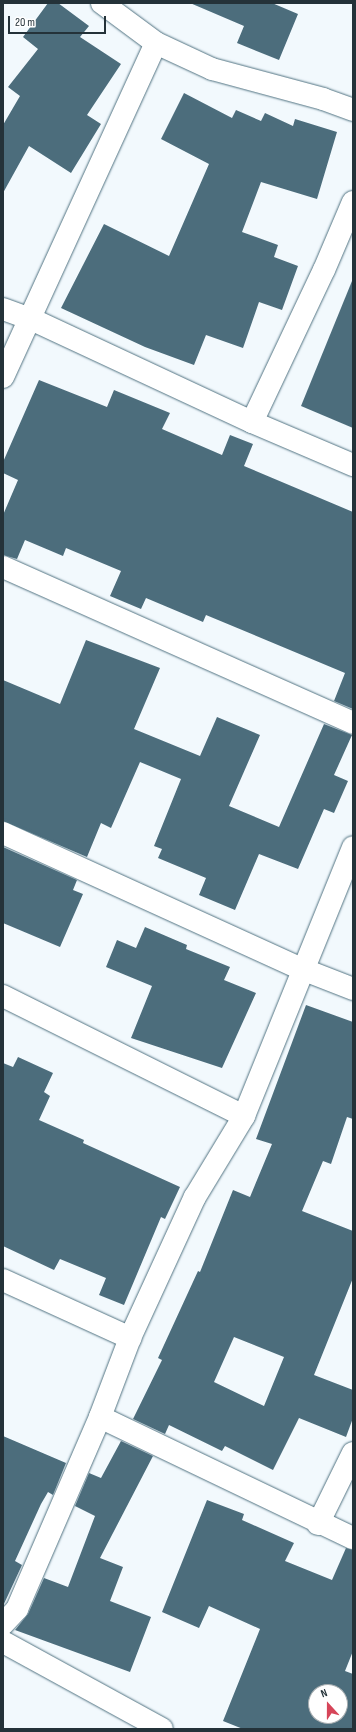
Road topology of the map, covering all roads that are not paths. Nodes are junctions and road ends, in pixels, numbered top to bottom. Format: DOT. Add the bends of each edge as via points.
graph roads {
  1 [pos="102,3"];
  2 [pos="156,43"];
  3 [pos="353,110"];
  4 [pos="353,202"];
  5 [pos="3,309"];
  6 [pos="31,319"];
  7 [pos="3,377"];
  8 [pos="252,422"];
  9 [pos="353,465"];
  10 [pos="3,567"];
  11 [pos="353,723"];
  12 [pos="3,833"];
  13 [pos="353,847"];
  14 [pos="302,969"];
  15 [pos="353,989"];
  16 [pos="3,996"];
  17 [pos="244,1116"];
  18 [pos="3,1280"];
  19 [pos="130,1338"];
  20 [pos="100,1417"];
  21 [pos="353,1453"];
  22 [pos="318,1524"];
  23 [pos="353,1538"];
  24 [pos="3,1624"];
  25 [pos="3,1642"];
  26 [pos="162,1729"];
  1 -- 2 [label="street"];
  2 -- 3 [label="street" via="212,70 323,99"];
  2 -- 6 [label="street"];
  4 -- 8 [label="street" via="324,270"];
  5 -- 6 [label="street"];
  6 -- 7 [label="street"];
  6 -- 8 [label="street"];
  8 -- 9 [label="street"];
  10 -- 11 [label="street"];
  12 -- 14 [label="street"];
  13 -- 14 [label="street"];
  14 -- 15 [label="street"];
  14 -- 17 [label="street"];
  16 -- 17 [label="street"];
  17 -- 19 [label="street" via="195,1197"];
  18 -- 19 [label="street"];
  19 -- 20 [label="street"];
  20 -- 22 [label="street"];
  20 -- 24 [label="street" via="17,1609"];
  21 -- 22 [label="street"];
  22 -- 23 [label="street"];
  25 -- 26 [label="street"];
}
